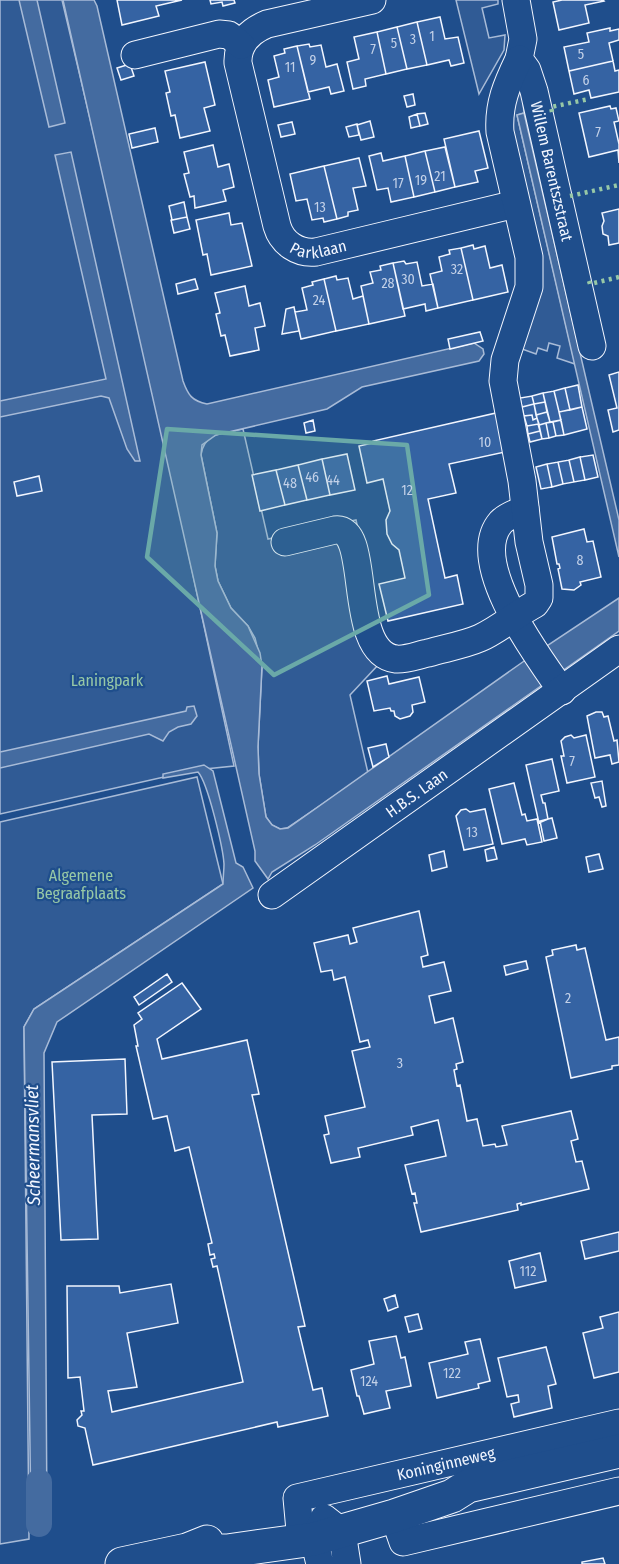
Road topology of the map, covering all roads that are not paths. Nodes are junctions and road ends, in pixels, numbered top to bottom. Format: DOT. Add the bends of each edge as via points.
graph roads {
  1 [pos="372,0"];
  2 [pos="516,0"];
  3 [pos="241,45"];
  4 [pos="135,55"];
  5 [pos="519,59"];
  6 [pos="516,204"];
  7 [pos="592,346"];
  8 [pos="525,509"];
  9 [pos="285,542"];
  10 [pos="514,616"];
  11 [pos="619,649"];
  12 [pos="559,687"];
  13 [pos="272,895"];
  14 [pos="619,1424"];
  15 [pos="619,1451"];
  16 [pos="468,1486"];
  17 [pos="619,1491"];
  18 [pos="394,1516"];
  19 [pos="317,1536"];
  20 [pos="188,1557"];
  21 [pos="122,1564"];
  22 [pos="346,1564"];
  1 -- 3 [label="street" via="267,24"];
  2 -- 5 [label="street" via="523,39"];
  3 -- 4 [label="street" via="230,35 219,34"];
  3 -- 6 [label="street, Parklaan" via="238,63 277,226 285,241 298,250 316,252"];
  5 -- 6 [label="street" via="502,97 499,120"];
  5 -- 7 [label="street, Willem Barentszstraat" via="534,91"];
  6 -- 8 [label="street" via="531,277 505,360 504,389"];
  8 -- 10 [label="street" via="540,594 535,604"];
  8 -- 10 [label="street" via="497,528 493,548 500,588"];
  9 -- 10 [label="street" via="340,529 348,534 354,544 369,631 379,648 392,658 467,643"];
  10 -- 12 [label="street"];
  11 -- 12 [label="street, H.B.S. Laan"];
  12 -- 13 [label="street, H.B.S. Laan"];
  14 -- 19 [label="street, Koninginneweg" via="297,1498"];
  15 -- 16 [label="main road, Koninginneweg"];
  16 -- 18 [label="main road, Koninginneweg" via="452,1496"];
  16 -- 19 [label="main road, Koninginneweg" via="434,1486"];
  17 -- 18 [label="street" via="403,1542"];
  18 -- 19 [label="main road, Koninginneweg"];
  19 -- 20 [label="main road, Koninginneweg"];
  19 -- 22 [label="street"];
  20 -- 21 [label="main road, Koninginneweg"];
}
